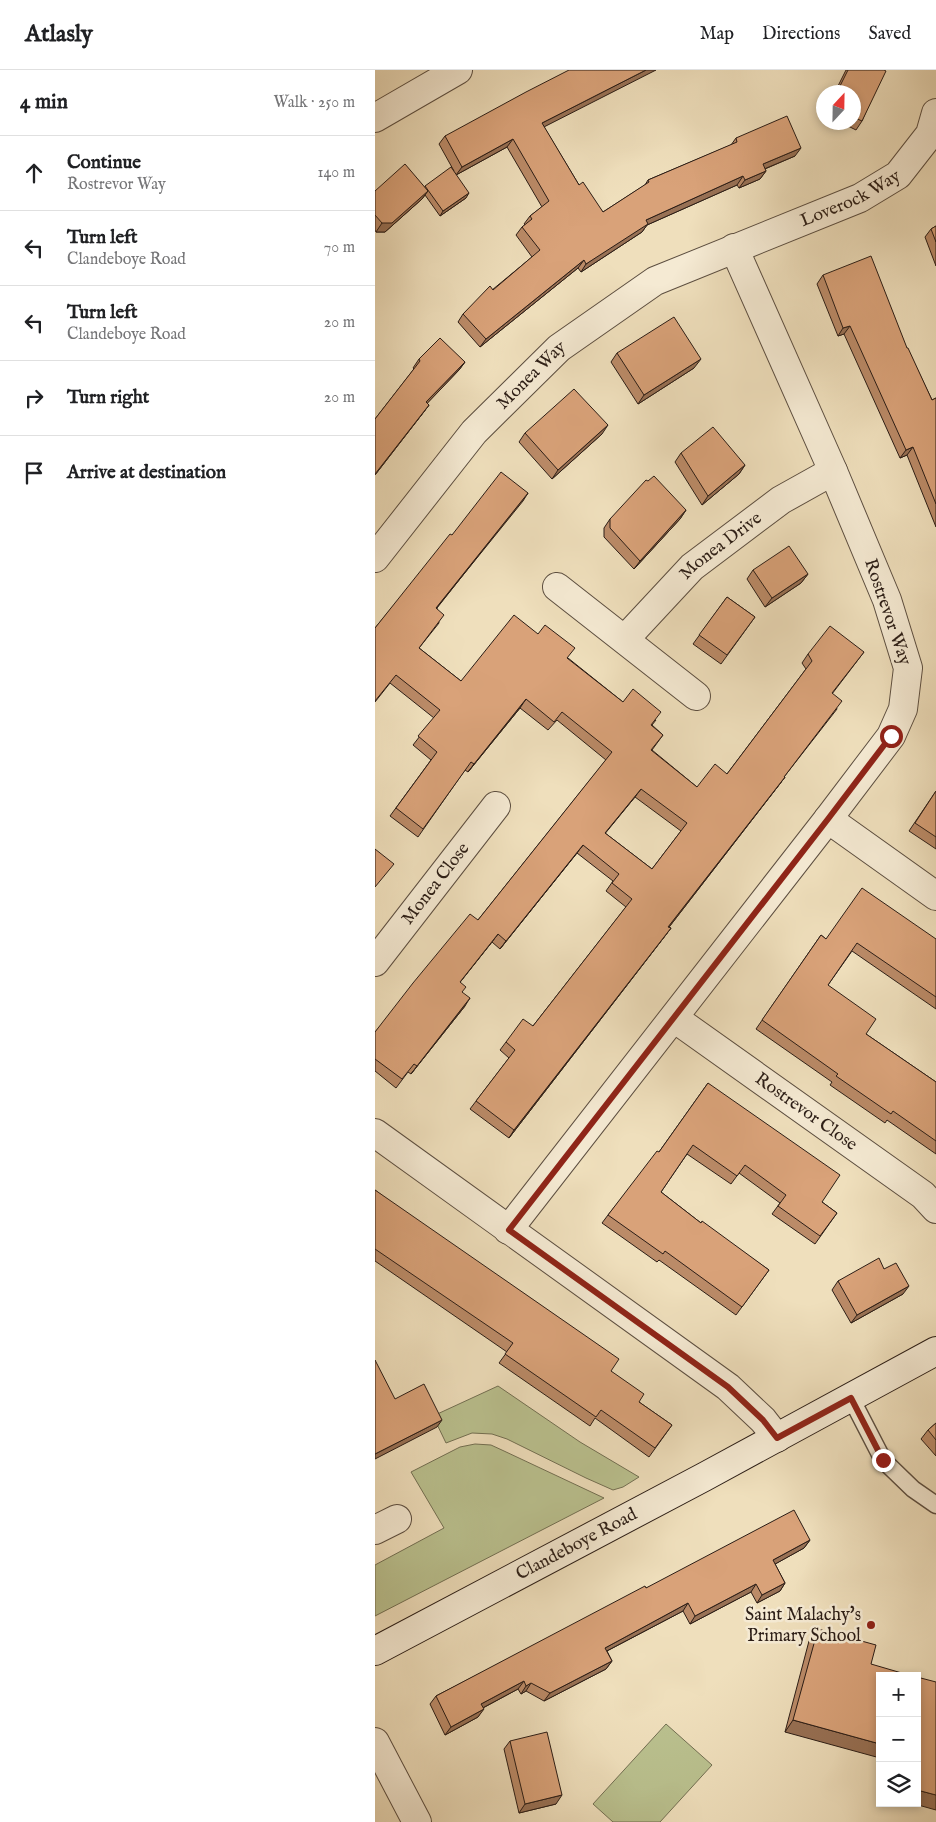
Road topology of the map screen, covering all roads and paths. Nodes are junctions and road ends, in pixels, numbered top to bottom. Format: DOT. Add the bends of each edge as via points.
graph roads {
  1 [pos="457,70"];
  2 [pos="936,113"];
  3 [pos="375,118"];
  4 [pos="734,248"];
  5 [pos="833,471"];
  6 [pos="375,558"];
  7 [pos="557,587"];
  8 [pos="625,639"];
  9 [pos="696,696"];
  10 [pos="496,806"];
  11 [pos="828,819"];
  12 [pos="936,896"];
  13 [pos="375,962"];
  14 [pos="674,1018"];
  15 [pos="375,1133"];
  16 [pos="936,1209"];
  17 [pos="509,1230"];
  18 [pos="936,1351"];
  19 [pos="851,1398"];
  20 [pos="777,1438"];
  21 [pos="936,1504"];
  22 [pos="375,1651"];
  23 [pos="375,1742"];
  24 [pos="417,1822"];
  1 -- 3 [label="street"];
  2 -- 4 [label="street, Loverock Way" via="930,134 898,175 860,198"];
  4 -- 5 [label="street, Rostrevor Way"];
  4 -- 6 [label="street, Monea Way" via="655,280 559,348 474,432"];
  5 -- 8 [label="street, Monea Drive" via="781,500 692,567"];
  5 -- 11 [label="street, Rostrevor Way" via="887,600 908,668 903,709 891,736"];
  7 -- 8 [label="street"];
  8 -- 9 [label="street"];
  10 -- 13 [label="street, Monea Close"];
  11 -- 12 [label="street"];
  11 -- 14 [label="street, Rostrevor Way"];
  14 -- 16 [label="street, Rostrevor Close" via="923,1195"];
  14 -- 17 [label="street, Rostrevor Way"];
  15 -- 17 [label="street"];
  17 -- 20 [label="street" via="728,1387"];
  18 -- 19 [label="street, Clandeboye Road"];
  19 -- 20 [label="street, Clandeboye Road"];
  19 -- 21 [label="lane" via="883,1460 913,1490"];
  20 -- 22 [label="street, Clandeboye Road"];
  23 -- 24 [label="street"];
}
